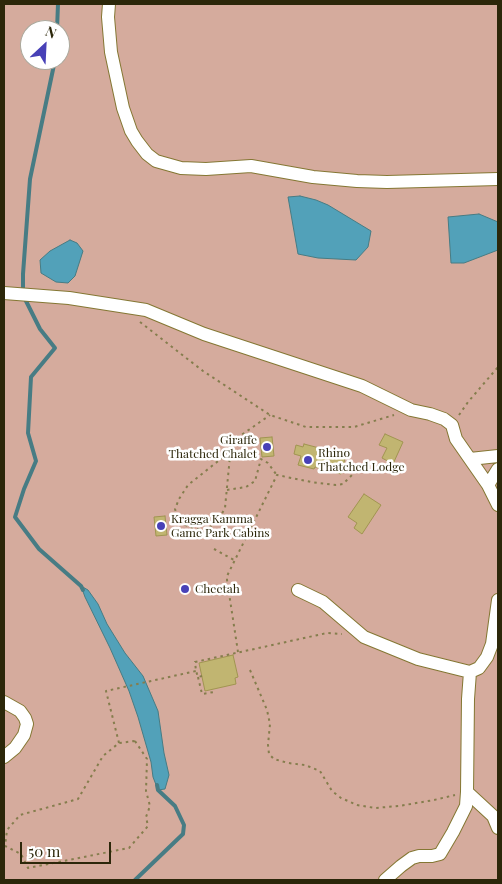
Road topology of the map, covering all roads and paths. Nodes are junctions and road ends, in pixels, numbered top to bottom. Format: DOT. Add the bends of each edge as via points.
graph roads {
  1 [pos="109,4"];
  2 [pos="498,179"];
  3 [pos="4,293"];
  4 [pos="140,322"];
  5 [pos="498,367"];
  6 [pos="411,410"];
  7 [pos="270,415"];
  8 [pos="452,425"];
  9 [pos="240,436"];
  10 [pos="498,456"];
  11 [pos="470,459"];
  12 [pos="367,460"];
  13 [pos="498,469"];
  14 [pos="276,475"];
  15 [pos="312,478"];
  16 [pos="311,482"];
  17 [pos="488,485"];
  18 [pos="227,490"];
  19 [pos="498,505"];
  20 [pos="214,550"];
  21 [pos="234,560"];
  22 [pos="298,590"];
  23 [pos="498,600"];
  24 [pos="364,637"];
  25 [pos="237,651"];
  26 [pos="250,670"];
  27 [pos="196,671"];
  28 [pos="470,672"];
  29 [pos="202,676"];
  30 [pos="198,677"];
  31 [pos="214,692"];
  32 [pos="4,702"];
  33 [pos="119,743"];
  34 [pos="4,758"];
  35 [pos="468,792"];
  36 [pos="498,828"];
  37 [pos="385,880"];
  1 -- 2 [label="lane" via="111,52 123,108 137,141 156,161 181,168 251,166 357,181"];
  3 -- 6 [label="lane" via="69,298 146,310 204,334 362,386"];
  4 -- 7 [label="path" via="203,371"];
  5 -- 8 [label="path"];
  6 -- 7 [label="path" via="354,427 306,427"];
  6 -- 8 [label="lane" via="444,419"];
  7 -- 9 [label="path"];
  8 -- 11 [label="lane" via="456,439"];
  9 -- 18 [label="path" via="230,456"];
  9 -- 18 [label="path" via="222,458 188,485 179,499 178,518 187,526 208,529 225,508"];
  10 -- 11 [label="lane"];
  11 -- 17 [label="lane"];
  12 -- 16 [label="path" via="343,484"];
  13 -- 17 [label="lane"];
  14 -- 16 [label="path"];
  14 -- 18 [label="path" via="271,466 261,459 255,481 246,487"];
  14 -- 21 [label="path"];
  15 -- 16 [label="path"];
  17 -- 19 [label="lane"];
  20 -- 21 [label="path"];
  21 -- 25 [label="path" via="226,580"];
  22 -- 24 [label="lane" via="323,602"];
  23 -- 28 [label="lane" via="487,657 479,668"];
  24 -- 25 [label="path" via="327,633"];
  24 -- 28 [label="lane" via="418,659"];
  25 -- 27 [label="path" via="195,662"];
  26 -- 35 [label="path" via="267,710 269,754 274,759 320,771 332,791 341,798 375,808 425,802"];
  27 -- 30 [label="path"];
  27 -- 33 [label="path" via="106,691"];
  28 -- 35 [label="lane"];
  29 -- 30 [label="path"];
  30 -- 31 [label="path" via="202,694"];
  32 -- 34 [label="lane" via="20,712 27,724 15,748"];
  33 -- 33 [label="path" via="135,741 146,759 146,791 150,806 146,817 148,826 129,848 28,868 22,854 5,846 7,830 20,815 78,799 103,756"];
  35 -- 36 [label="lane" via="493,816"];
  35 -- 37 [label="lane" via="466,806 440,854 412,858"];
}
